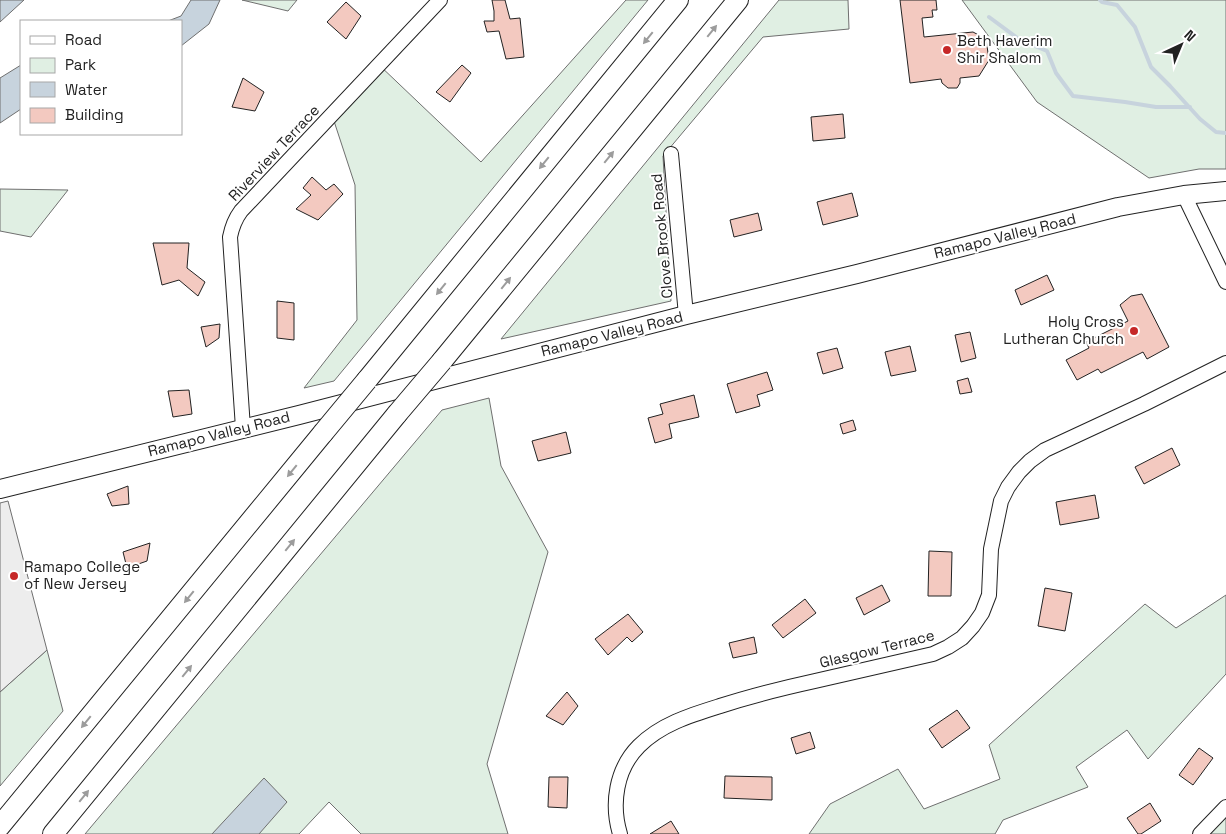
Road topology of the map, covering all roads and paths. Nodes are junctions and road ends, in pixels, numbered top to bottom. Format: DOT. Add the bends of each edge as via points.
graph roads {
  1 [pos="440,0"];
  2 [pos="678,0"];
  3 [pos="738,0"];
  4 [pos="671,154"];
  5 [pos="1226,192"];
  6 [pos="1184,195"];
  7 [pos="1226,282"];
  8 [pos="686,315"];
  9 [pos="1226,363"];
  10 [pos="243,428"];
  11 [pos="0,489"];
  12 [pos="1226,807"];
  13 [pos="0,826"];
  14 [pos="53,834"];
  15 [pos="620,834"];
  16 [pos="1200,834"];
  1 -- 10 [label="street, Riverview Terrace" via="241,211 232,226 230,237"];
  2 -- 13 [label="highway, one-way, bridge"];
  14 -- 3 [label="highway, one-way, bridge"];
  4 -- 8 [label="street, Clove Brook Road"];
  5 -- 6 [label="main road, Ramapo Valley Road"];
  6 -- 7 [label="street"];
  6 -- 8 [label="main road, Ramapo Valley Road" via="1118,207"];
  8 -- 10 [label="main road, Ramapo Valley Road"];
  9 -- 15 [label="street, Glasgow Terrace" via="1045,450 1019,472 1001,501 991,549 988,598 982,613 962,638 933,654 758,694 695,714 652,735 633,753 620,776 615,808"];
  10 -- 11 [label="main road, Ramapo Valley Road"];
  12 -- 16 [label="street"];
}
